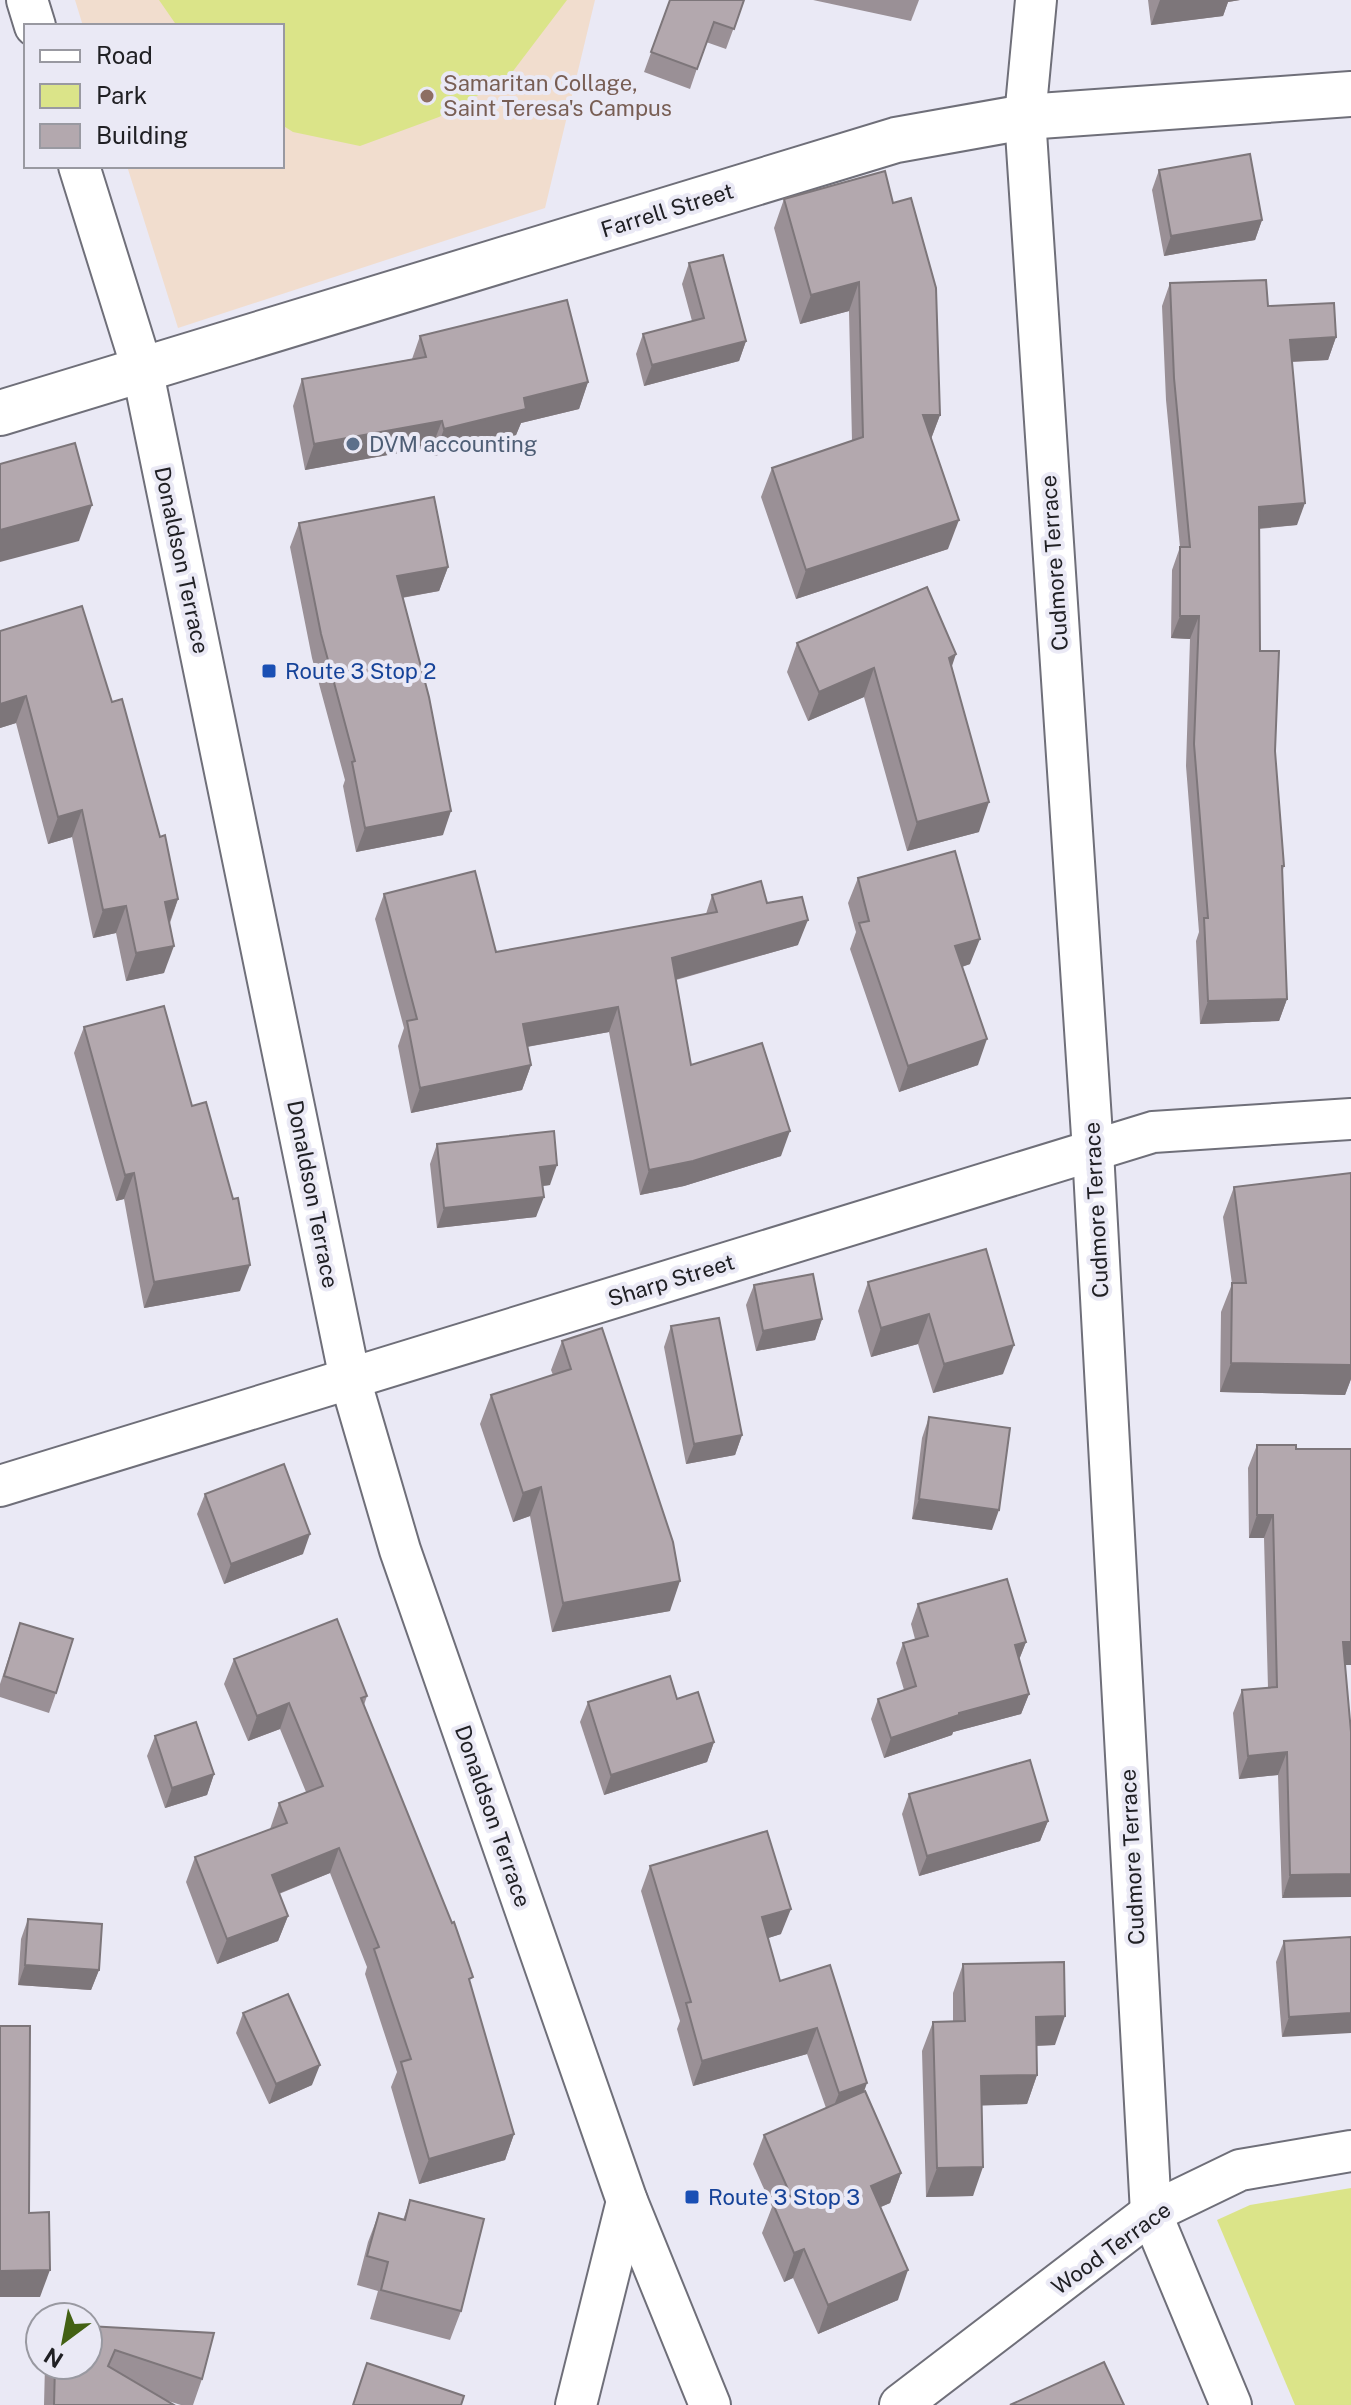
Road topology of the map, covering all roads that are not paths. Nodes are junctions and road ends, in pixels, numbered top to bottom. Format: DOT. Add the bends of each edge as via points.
graph roads {
  1 [pos="27,0"];
  2 [pos="1036,0"];
  3 [pos="34,24"];
  4 [pos="1351,94"];
  5 [pos="1025,117"];
  6 [pos="80,168"];
  7 [pos="142,368"];
  8 [pos="0,413"];
  9 [pos="1351,1119"];
  10 [pos="1093,1151"];
  11 [pos="350,1379"];
  12 [pos="0,1486"];
  13 [pos="1351,2151"];
  14 [pos="627,2201"];
  15 [pos="1151,2213"];
  16 [pos="576,2405"];
  17 [pos="710,2405"];
  18 [pos="900,2405"];
  19 [pos="1231,2405"];
  1 -- 3 [label="street"];
  2 -- 5 [label="street, Cudmore Terrace"];
  4 -- 5 [label="main road, Farrell Street"];
  5 -- 7 [label="main road, Farrell Street" via="896,140"];
  5 -- 10 [label="street, Cudmore Terrace"];
  6 -- 7 [label="street, Donaldson Terrace"];
  7 -- 8 [label="main road, Farrell Street"];
  7 -- 11 [label="street, Donaldson Terrace"];
  9 -- 10 [label="street, Sharp Street" via="1153,1132"];
  10 -- 11 [label="street, Sharp Street"];
  10 -- 15 [label="street, Cudmore Terrace"];
  11 -- 12 [label="street, Sharp Street"];
  11 -- 14 [label="street, Donaldson Terrace" via="400,1550"];
  13 -- 15 [label="street, Wood Terrace" via="1240,2170"];
  14 -- 16 [label="street"];
  14 -- 17 [label="street, Donaldson Terrace"];
  15 -- 18 [label="street, Wood Terrace"];
  15 -- 19 [label="street, Cudmore Terrace"];
}
